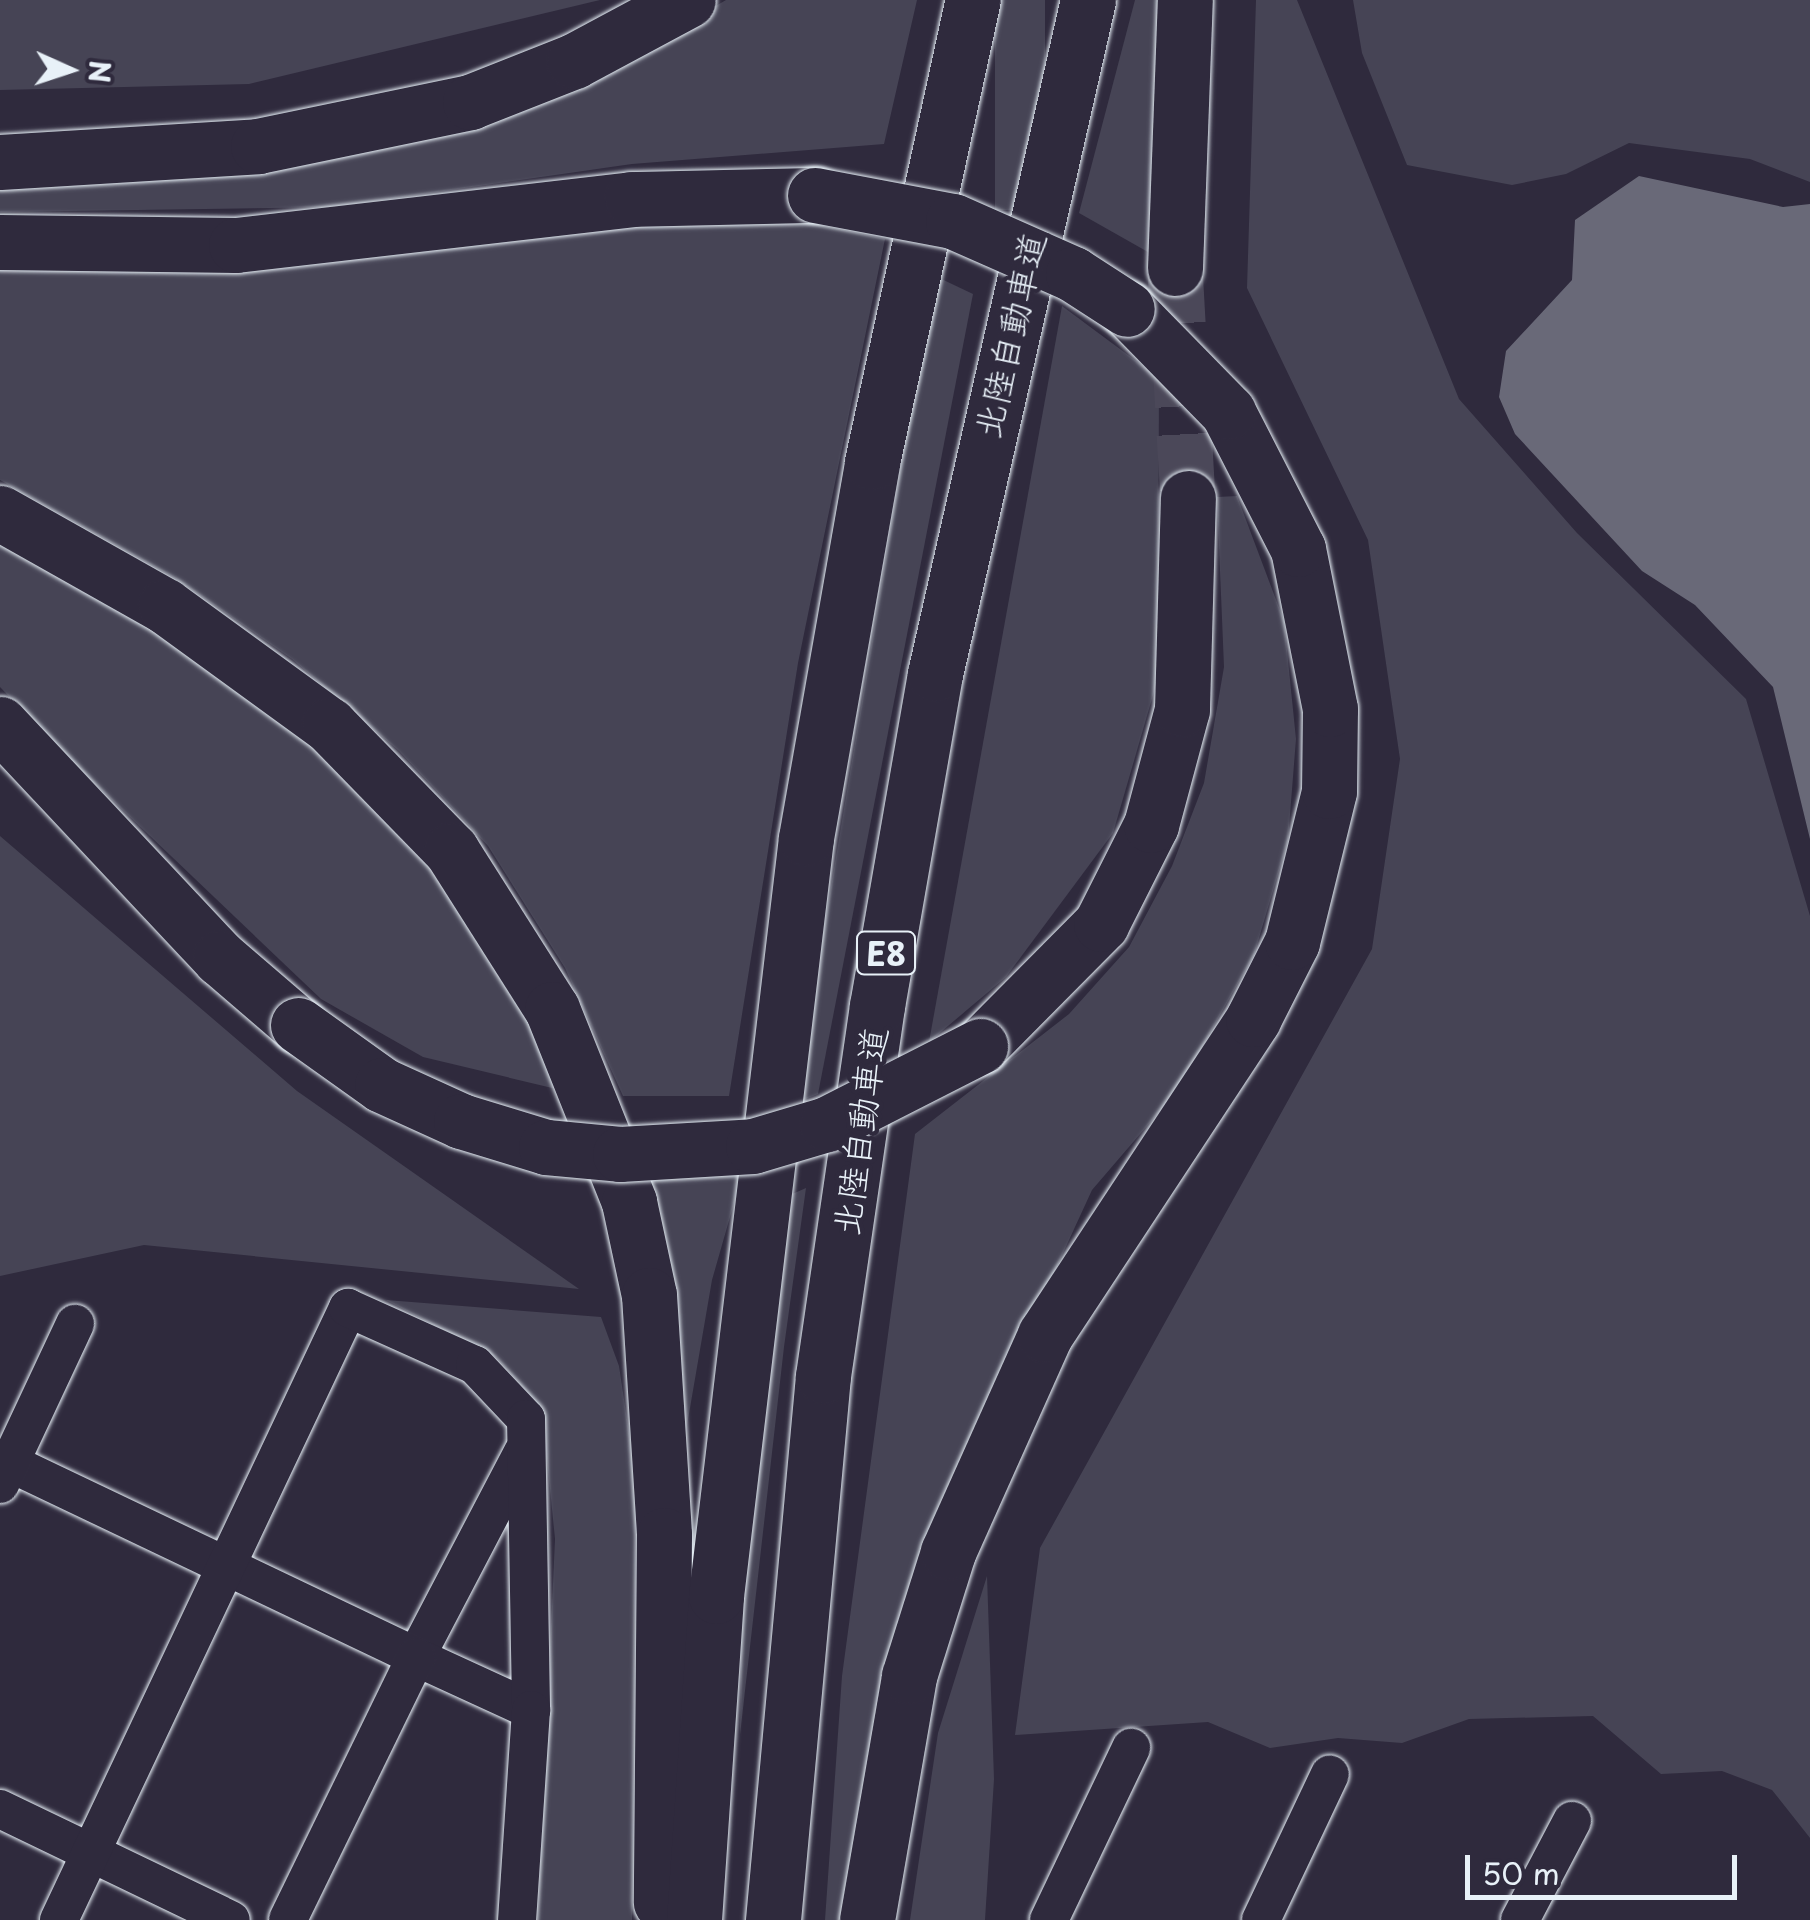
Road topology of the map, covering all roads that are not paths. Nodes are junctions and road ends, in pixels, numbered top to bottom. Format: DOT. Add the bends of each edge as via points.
graph roads {
  1 [pos="688,0"];
  2 [pos="973,0"];
  3 [pos="1088,0"];
  4 [pos="1185,0"];
  5 [pos="0,162"];
  6 [pos="0,242"];
  7 [pos="1175,268"];
  8 [pos="1188,498"];
  9 [pos="0,513"];
  10 [pos="0,724"];
  11 [pos="75,1324"];
  12 [pos="526,1445"];
  13 [pos="5,1474"];
  14 [pos="226,1565"];
  15 [pos="416,1657"];
  16 [pos="530,1710"];
  17 [pos="1131,1748"];
  18 [pos="1330,1774"];
  19 [pos="0,1809"];
  20 [pos="1572,1821"];
  21 [pos="92,1850"];
  22 [pos="59,1920"];
  23 [pos="230,1920"];
  24 [pos="288,1920"];
  25 [pos="517,1920"];
  26 [pos="661,1920"];
  27 [pos="694,1920"];
  28 [pos="773,1920"];
  29 [pos="867,1920"];
  30 [pos="1049,1920"];
  31 [pos="1261,1920"];
  32 [pos="1520,1920"];
  1 -- 5 [label="highway" via="574,62 452,106 258,146"];
  2 -- 27 [label="highway" via="872,462 806,838 716,1596"];
  3 -- 28 [label="highway, 北陸自動車道 / E8" via="939,654 877,1006 823,1376"];
  4 -- 7 [label="highway"];
  6 -- 29 [label="highway, bridge" via="236,245 632,199 815,195 953,221 1058,266 1128,310 1228,412 1298,549 1330,709 1329,791 1292,942 1253,1020 1044,1336 948,1552 909,1676"];
  8 -- 10 [label="highway, bridge" via="1182,708 1151,825 1082,949 980,1046 827,1124 752,1146 620,1154 546,1147 461,1121 382,1085 220,958"];
  9 -- 26 [label="highway" via="165,606 329,725 451,850 552,1009 618,1170 649,1295 664,1535"];
  11 -- 13 [label="street"];
  12 -- 14 [label="street" via="526,1419 509,1392 476,1365 348,1308"];
  12 -- 15 [label="street"];
  12 -- 16 [label="street"];
  13 -- 14 [label="street"];
  14 -- 15 [label="street"];
  14 -- 21 [label="street"];
  15 -- 16 [label="street"];
  15 -- 24 [label="street"];
  16 -- 25 [label="street"];
  17 -- 30 [label="street"];
  18 -- 31 [label="street"];
  19 -- 21 [label="street"];
  20 -- 32 [label="street"];
  21 -- 22 [label="street"];
  21 -- 23 [label="street"];
}
